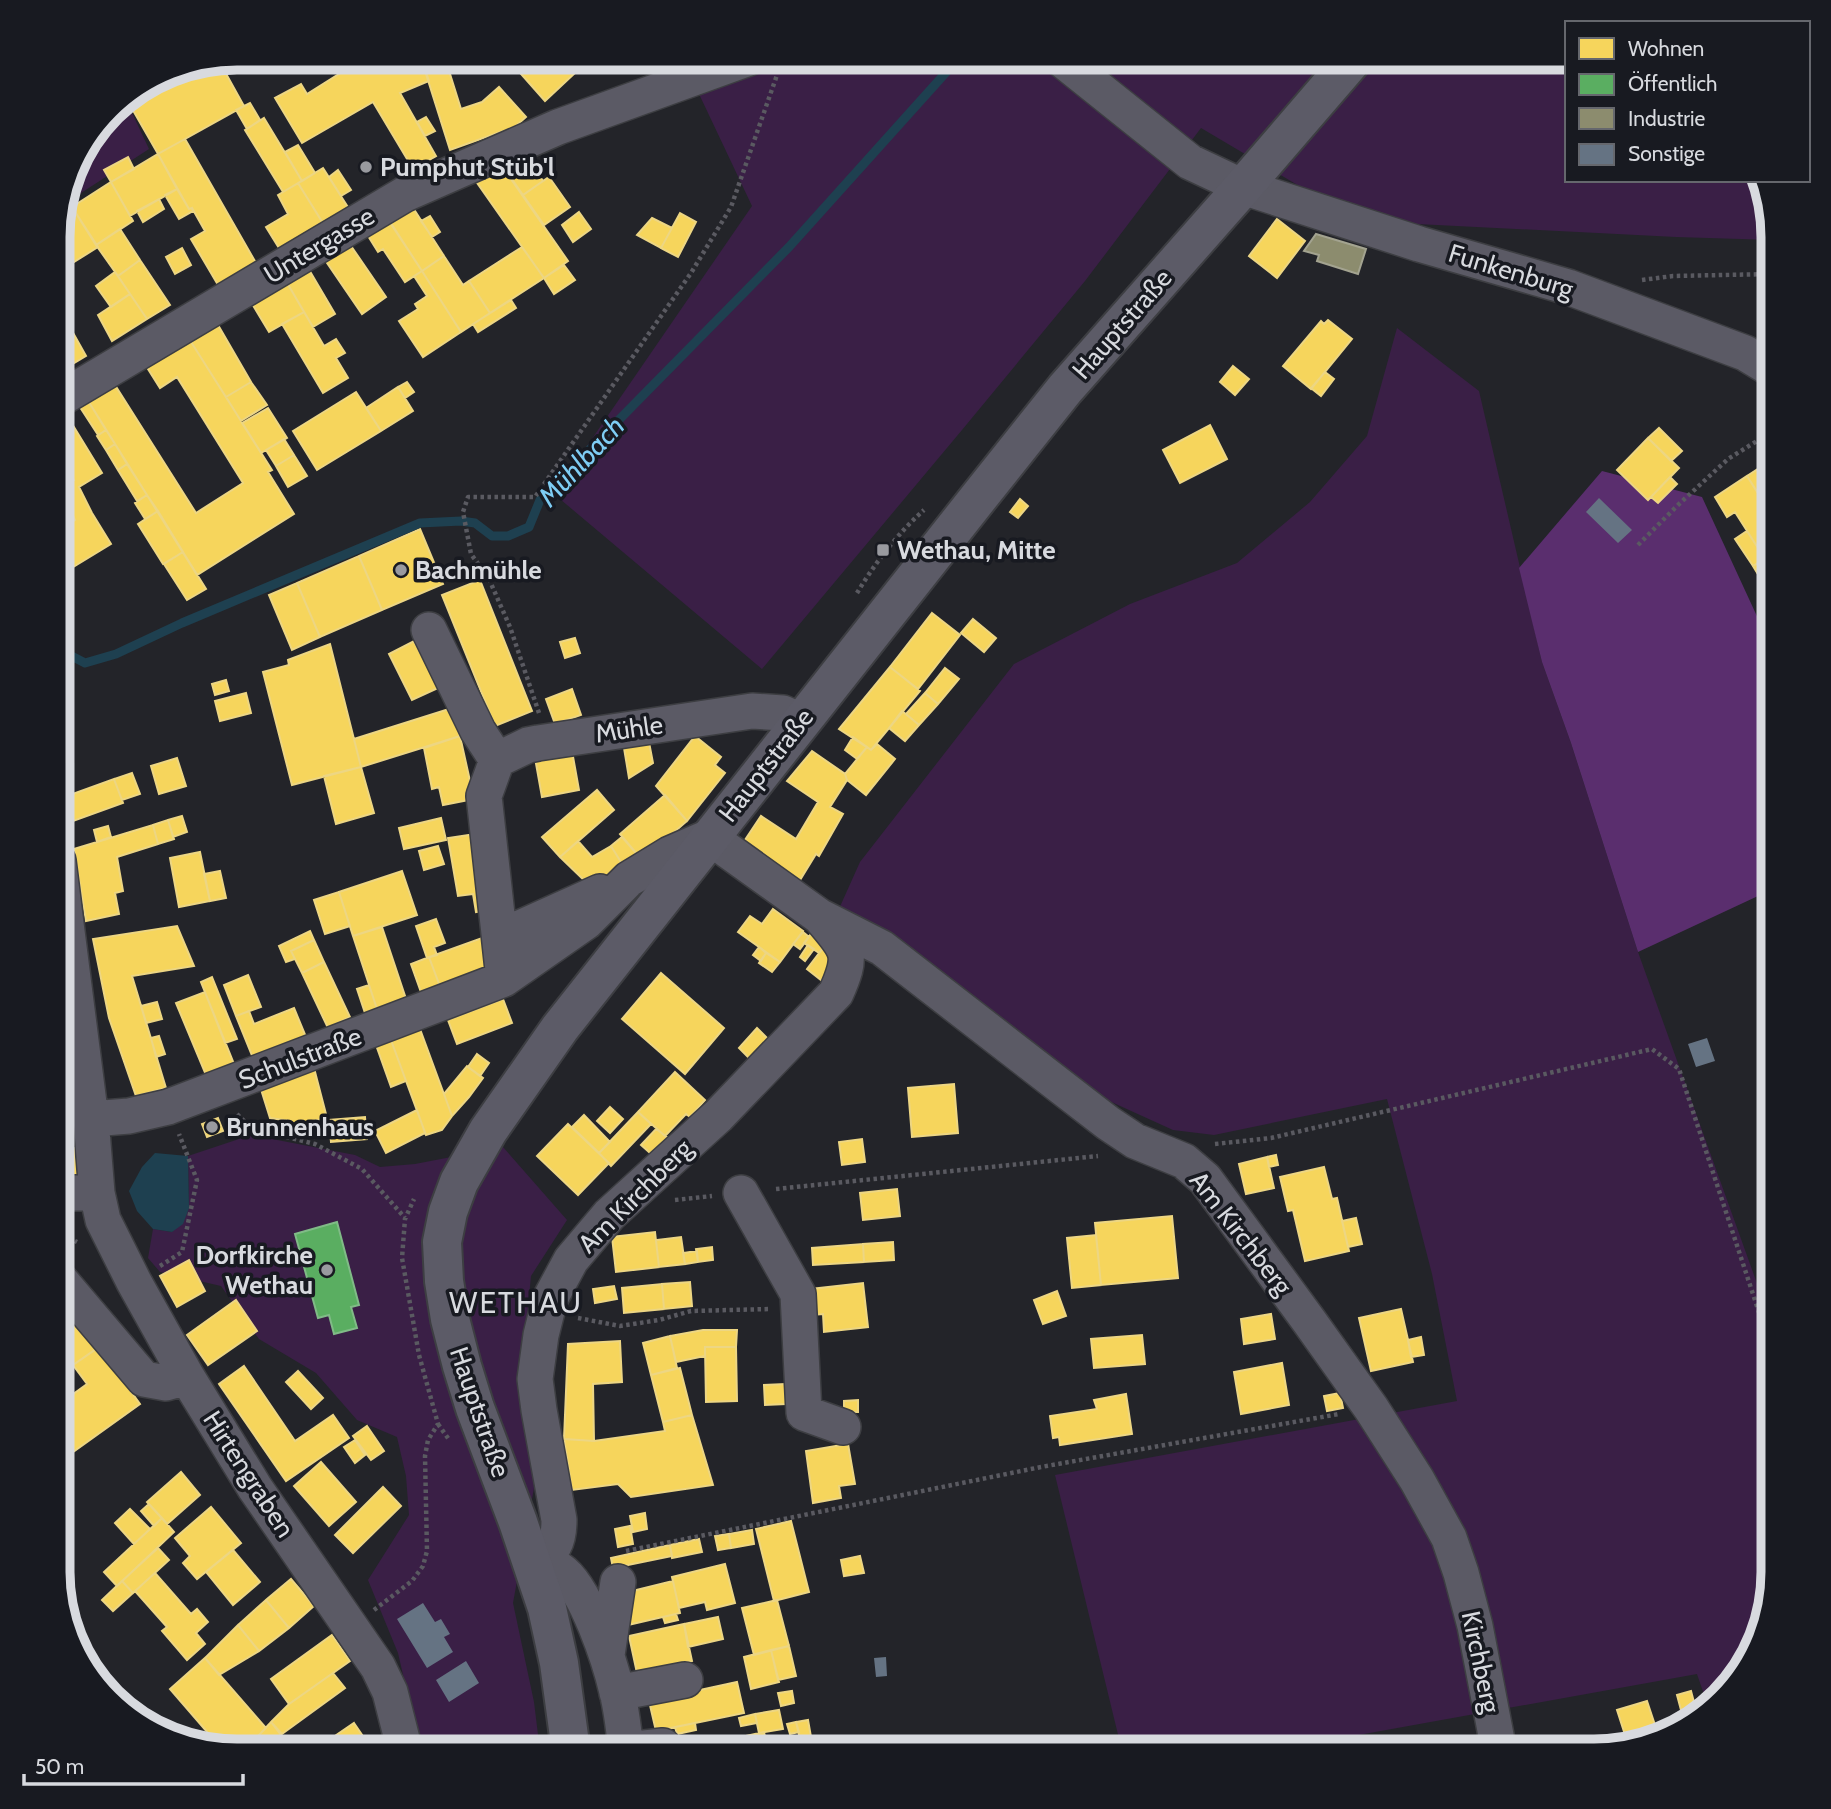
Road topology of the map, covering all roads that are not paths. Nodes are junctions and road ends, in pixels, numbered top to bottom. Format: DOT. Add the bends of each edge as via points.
graph roads {
  1 [pos="744,70"];
  2 [pos="1075,70"];
  3 [pos="1344,70"];
  4 [pos="1243,187"];
  5 [pos="1761,363"];
  6 [pos="70,393"];
  7 [pos="429,630"];
  8 [pos="801,721"];
  9 [pos="497,760"];
  10 [pos="709,837"];
  11 [pos="629,879"];
  12 [pos="819,916"];
  13 [pos="500,937"];
  14 [pos="70,955"];
  15 [pos="504,979"];
  16 [pos="91,1119"];
  17 [pos="97,1193"];
  18 [pos="741,1193"];
  19 [pos="70,1194"];
  20 [pos="70,1292"];
  21 [pos="187,1377"];
  22 [pos="843,1427"];
  23 [pos="534,1566"];
  24 [pos="622,1566"];
  25 [pos="1461,1573"];
  26 [pos="607,1659"];
  27 [pos="685,1680"];
  28 [pos="617,1693"];
  29 [pos="402,1739"];
  30 [pos="569,1739"];
  31 [pos="624,1739"];
  32 [pos="1497,1739"];
  1 -- 6 [label="street, Untergasse" via="558,127 405,194"];
  2 -- 4 [label="street" via="1190,162"];
  3 -- 4 [label="main road, Hauptstraße"];
  4 -- 5 [label="street, Funkenburg" via="1568,288"];
  4 -- 8 [label="main road, Hauptstraße" via="1060,396"];
  7 -- 9 [label="street"];
  8 -- 9 [label="street, Mühle" via="783,713 752,711 538,743"];
  8 -- 10 [label="main road, Hauptstraße"];
  9 -- 13 [label="street" via="484,796"];
  10 -- 11 [label="street, Schulstraße"];
  10 -- 12 [label="street, Am Kirchberg"];
  10 -- 23 [label="main road, Hauptstraße" via="560,1028 495,1121 459,1182 448,1212 442,1242 444,1281 461,1366"];
  11 -- 13 [label="street"];
  11 -- 15 [label="street, Schulstraße" via="586,922"];
  12 -- 23 [label="street, Am Kirchberg" via="845,946 846,969 835,993 718,1116 609,1215 571,1260 550,1299 535,1379 559,1534 555,1548"];
  12 -- 25 [label="street, Am Kirchberg" via="882,948 1108,1123 1135,1141 1184,1161 1205,1179 1371,1408 1431,1504"];
  13 -- 15 [label="street"];
  14 -- 16 [label="street, Hirtengraben"];
  15 -- 16 [label="street, Schulstraße" via="169,1107"];
  16 -- 17 [label="street, Hirtengraben"];
  17 -- 19 [label="street"];
  17 -- 21 [label="street, Hirtengraben" via="103,1220"];
  18 -- 22 [label="street" via="798,1294 804,1413"];
  20 -- 21 [label="street" via="144,1379 166,1383"];
  21 -- 29 [label="street, Hirtengraben" via="255,1488 378,1667"];
  23 -- 26 [label="street" via="558,1567 570,1578"];
  23 -- 30 [label="main road, Hauptstraße" via="559,1663"];
  24 -- 26 [label="street"];
  25 -- 32 [label="street, Kirchberg"];
  26 -- 28 [label="street"];
  27 -- 28 [label="street"];
  28 -- 31 [label="street"];
}
